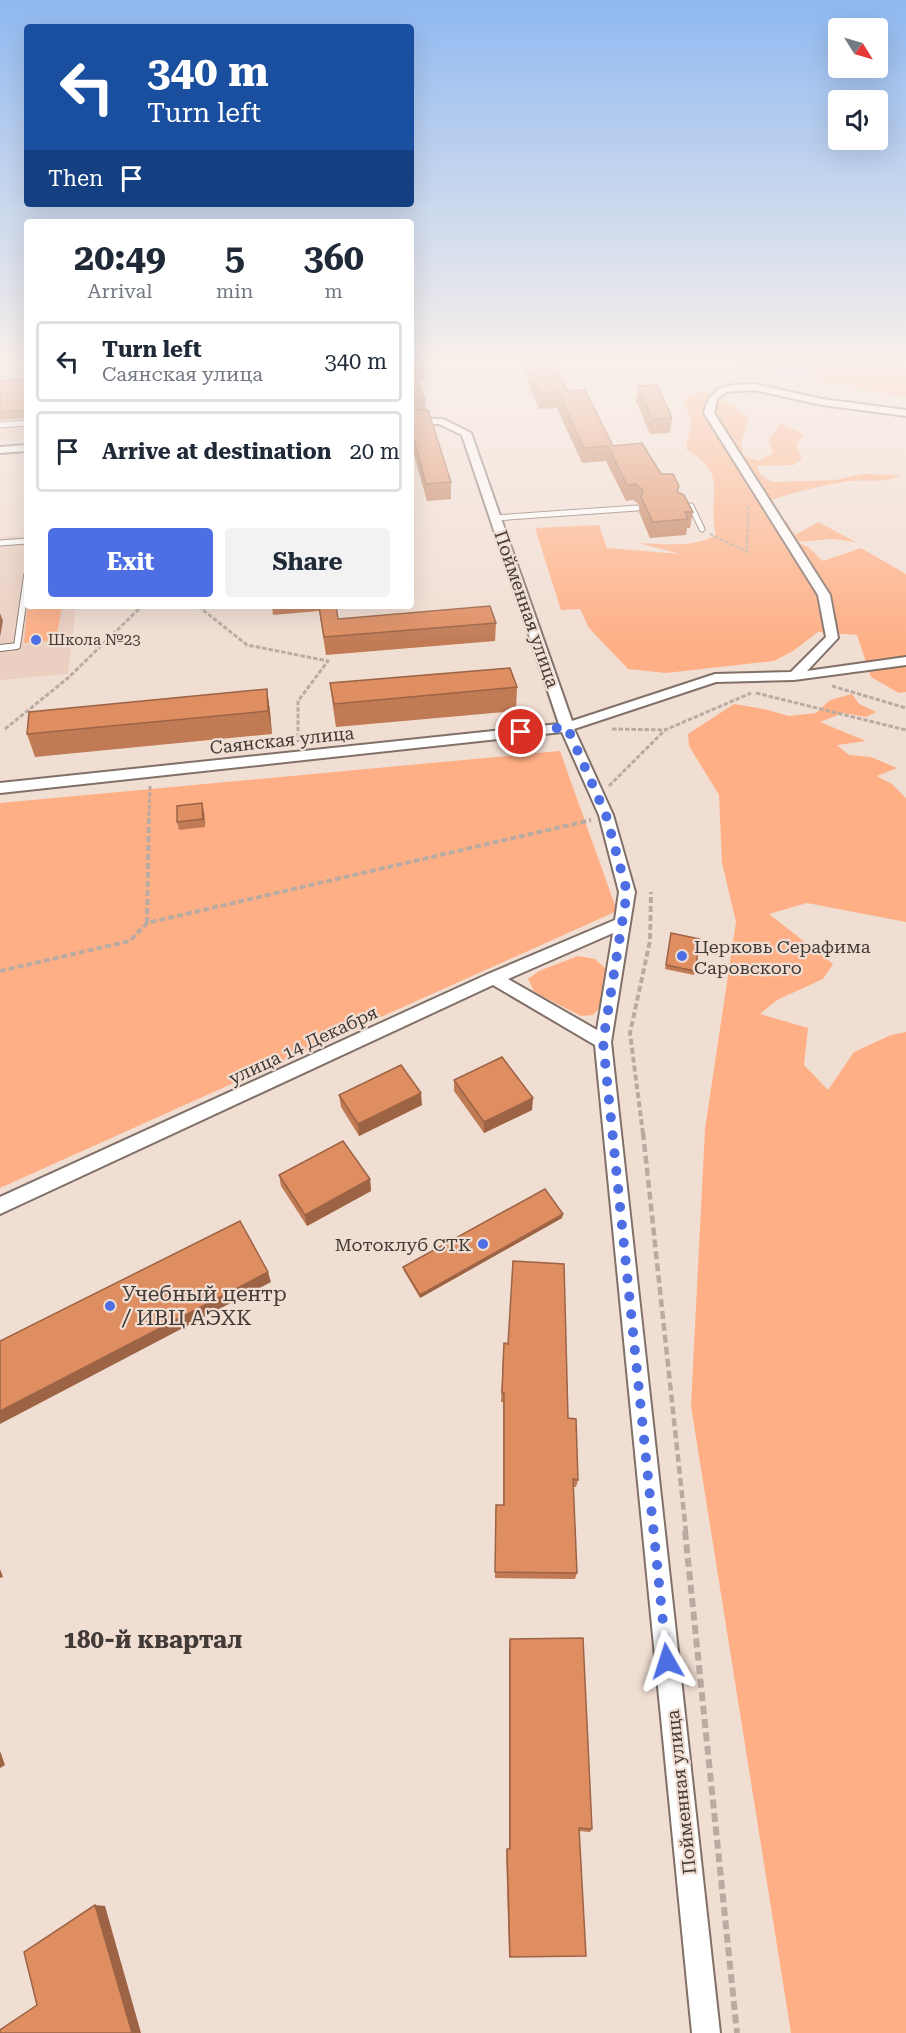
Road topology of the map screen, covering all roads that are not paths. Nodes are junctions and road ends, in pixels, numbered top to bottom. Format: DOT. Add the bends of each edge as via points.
graph roads {
  1 [pos="473,457"];
  2 [pos="737,457"];
  3 [pos="679,506"];
  4 [pos="637,508"];
  5 [pos="495,518"];
  6 [pos="702,529"];
  7 [pos="24,541"];
  8 [pos="0,543"];
  9 [pos="24,597"];
  10 [pos="0,648"];
  11 [pos="906,661"];
  12 [pos="794,676"];
  13 [pos="567,727"];
  14 [pos="0,788"];
  15 [pos="624,922"];
  16 [pos="494,978"];
  17 [pos="603,1042"];
  18 [pos="0,1206"];
  19 [pos="706,2033"];
  1 -- 5 [label="street, Пойменная улица"];
  2 -- 12 [label="street" via="824,595 832,638"];
  3 -- 6 [label="lane" via="691,506"];
  4 -- 5 [label="lane"];
  5 -- 13 [label="street, Пойменная улица"];
  7 -- 8 [label="lane"];
  9 -- 10 [label="lane" via="17,646"];
  11 -- 12 [label="street, Саянская улица"];
  12 -- 13 [label="street, Саянская улица" via="715,678"];
  13 -- 14 [label="street, Саянская улица"];
  13 -- 15 [label="street, Пойменная улица" via="606,815 627,892"];
  15 -- 16 [label="street, улица 14 Декабря"];
  15 -- 17 [label="street, Пойменная улица"];
  16 -- 17 [label="street"];
  16 -- 18 [label="street, улица 14 Декабря"];
  17 -- 19 [label="street, Пойменная улица"];
}
